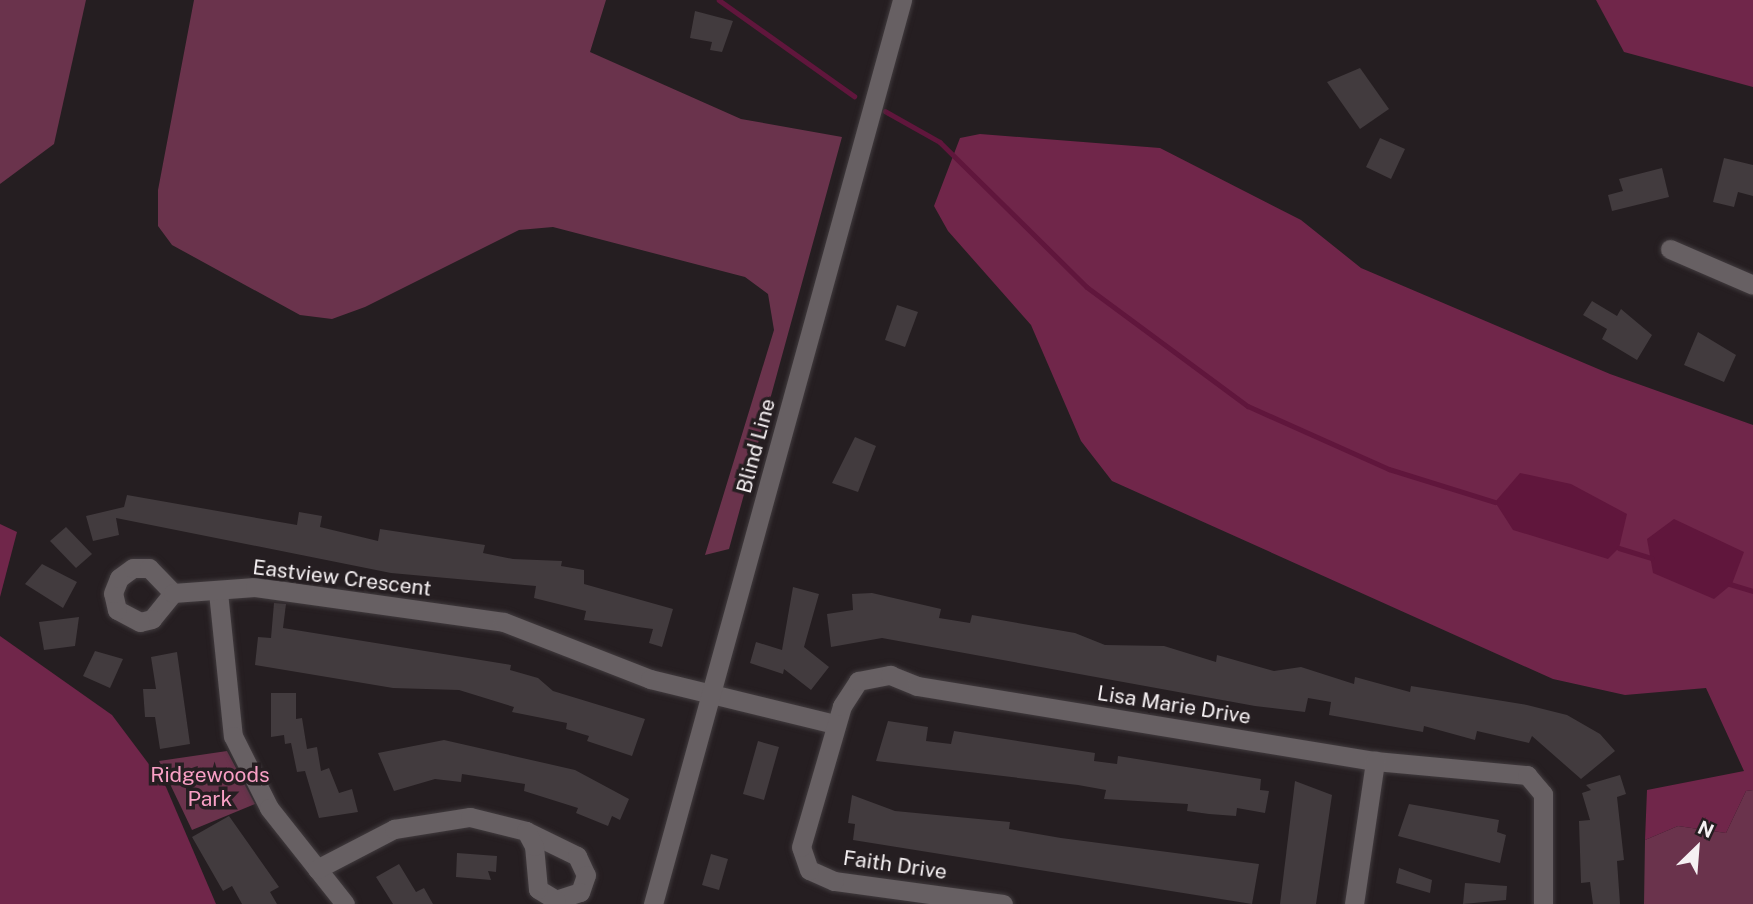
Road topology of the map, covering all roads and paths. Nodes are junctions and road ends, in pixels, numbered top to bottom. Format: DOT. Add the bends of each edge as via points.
graph roads {
  1 [pos="902,0"];
  2 [pos="1670,249"];
  3 [pos="1753,285"];
  4 [pos="218,592"];
  5 [pos="173,593"];
  6 [pos="712,694"];
  7 [pos="835,724"];
  8 [pos="1375,761"];
  9 [pos="526,831"];
  10 [pos="317,869"];
  11 [pos="345,904"];
  12 [pos="653,904"];
  13 [pos="1003,904"];
  14 [pos="1354,904"];
  15 [pos="1543,904"];
  1 -- 6 [label="street, Blind Line"];
  2 -- 3 [label="street"];
  4 -- 5 [label="street, Eastview Crescent"];
  4 -- 6 [label="street, Eastview Crescent" via="255,587 504,622 589,660"];
  4 -- 10 [label="street" via="233,736 269,808"];
  6 -- 7 [label="street"];
  6 -- 12 [label="street, Blind Line"];
  7 -- 8 [label="street, Lisa Marie Drive" via="850,688 867,677 890,675 917,686"];
  7 -- 13 [label="street, Faith Drive" via="801,847 810,870 834,881"];
  8 -- 14 [label="street"];
  8 -- 15 [label="street, Lisa Marie Drive" via="1533,780 1545,806"];
  9 -- 10 [label="street" via="440,817 394,828"];
  10 -- 11 [label="street"];
}
